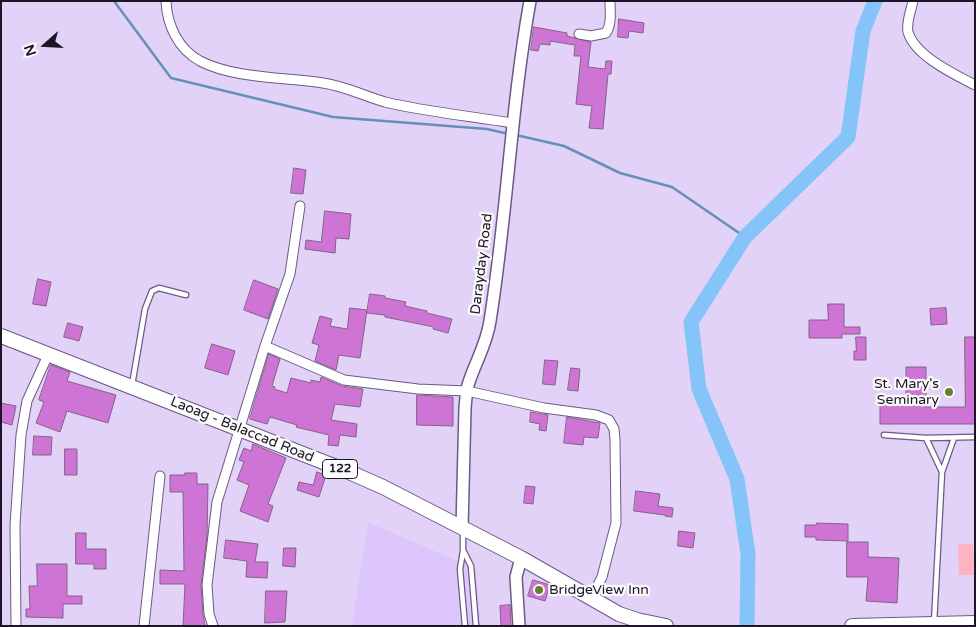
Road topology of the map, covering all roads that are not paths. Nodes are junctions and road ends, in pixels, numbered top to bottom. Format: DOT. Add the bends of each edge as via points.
graph roads {
  1 [pos="166,1"];
  2 [pos="530,1"];
  3 [pos="610,1"];
  4 [pos="913,1"];
  5 [pos="579,34"];
  6 [pos="975,85"];
  7 [pos="512,126"];
  8 [pos="300,206"];
  9 [pos="186,295"];
  10 [pos="1,336"];
  11 [pos="265,346"];
  12 [pos="48,355"];
  13 [pos="132,386"];
  14 [pos="467,391"];
  15 [pos="239,430"];
  16 [pos="884,435"];
  17 [pos="975,437"];
  18 [pos="926,438"];
  19 [pos="954,438"];
  20 [pos="942,472"];
  21 [pos="160,476"];
  22 [pos="462,528"];
  23 [pos="463,551"];
  24 [pos="520,558"];
  25 [pos="591,598"];
  26 [pos="975,623"];
  27 [pos="934,624"];
  28 [pos="16,626"];
  29 [pos="144,626"];
  30 [pos="213,626"];
  31 [pos="465,626"];
  32 [pos="476,626"];
  33 [pos="519,626"];
  34 [pos="666,626"];
  35 [pos="852,626"];
  1 -- 7 [label="street" via="174,34 200,61 253,75 337,86 402,105"];
  2 -- 7 [label="street, Darayday Road"];
  3 -- 5 [label="street" via="609,29 591,36"];
  4 -- 6 [label="street" via="908,31 916,47"];
  7 -- 14 [label="street, Darayday Road" via="488,332"];
  8 -- 11 [label="street" via="290,274"];
  9 -- 13 [label="lane" via="159,288 152,291 145,309"];
  10 -- 12 [label="main road, Laoag - Balaccad Road / 122"];
  11 -- 14 [label="street" via="344,380"];
  11 -- 15 [label="street"];
  12 -- 13 [label="main road, Laoag - Balaccad Road / 122"];
  12 -- 28 [label="street" via="27,401 21,435 15,525"];
  13 -- 15 [label="main road, Laoag - Balaccad Road / 122"];
  14 -- 22 [label="street, Darayday Road"];
  14 -- 25 [label="street" via="544,408 596,415 612,423 616,523 602,576"];
  15 -- 22 [label="main road, Laoag - Balaccad Road / 122" via="358,476"];
  15 -- 30 [label="street" via="214,515 207,585"];
  16 -- 18 [label="lane"];
  17 -- 19 [label="lane"];
  18 -- 19 [label="lane"];
  18 -- 20 [label="lane"];
  19 -- 20 [label="lane"];
  20 -- 27 [label="lane"];
  21 -- 29 [label="street"];
  22 -- 23 [label="lane"];
  22 -- 24 [label="main road, Laoag - Balaccad Road / 122"];
  23 -- 31 [label="lane" via="460,569"];
  23 -- 32 [label="lane" via="471,566"];
  24 -- 25 [label="main road, Laoag - Balaccad Road / 122"];
  24 -- 33 [label="street" via="516,577"];
  25 -- 34 [label="main road, Laoag - Balaccad Road / 122" via="619,614"];
  26 -- 27 [label="main road"];
  27 -- 35 [label="main road"];
}
